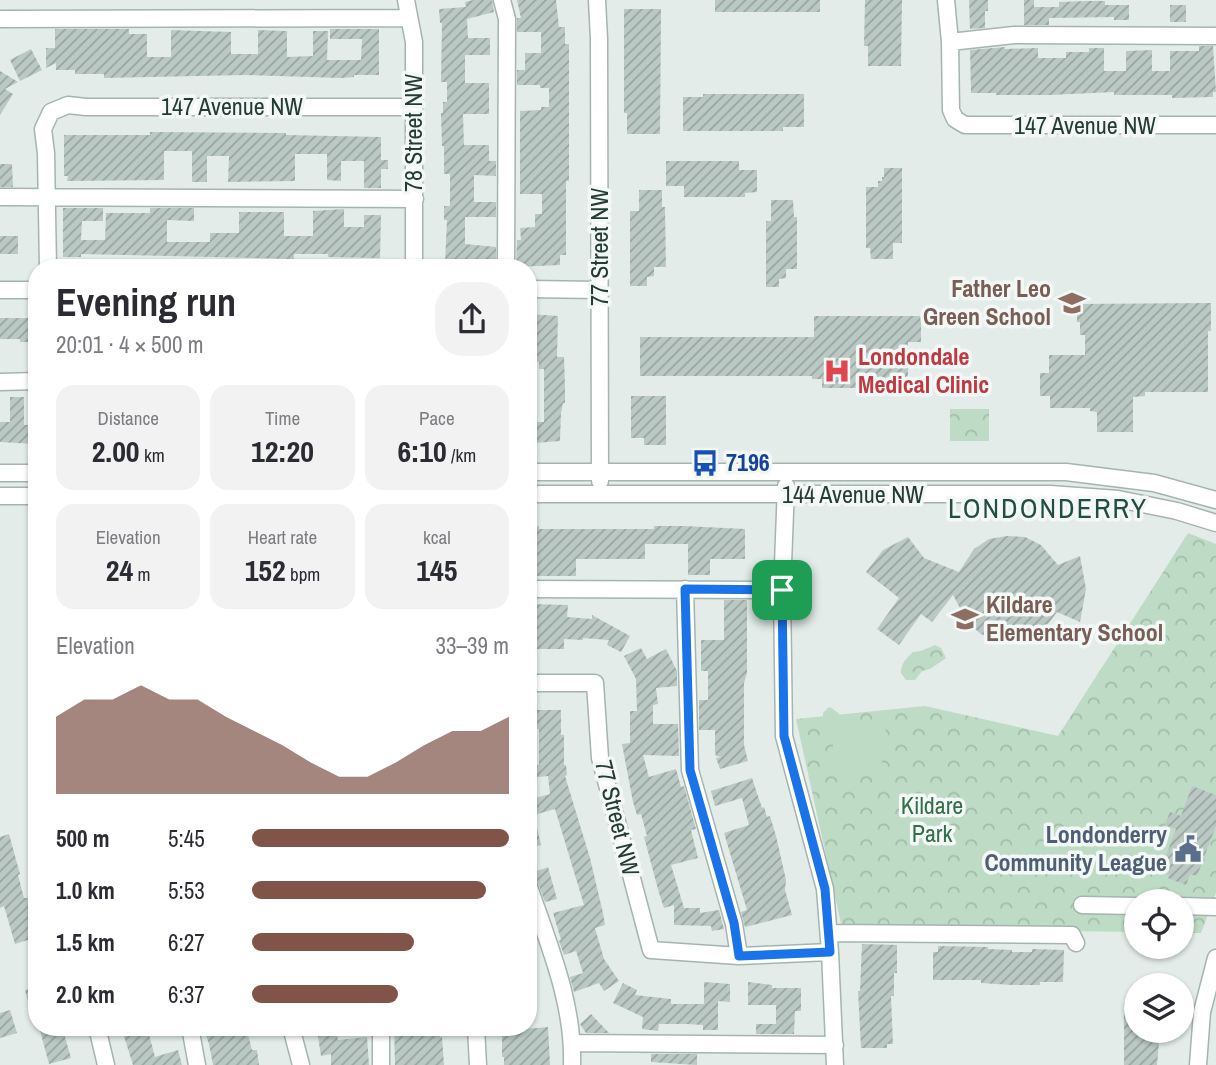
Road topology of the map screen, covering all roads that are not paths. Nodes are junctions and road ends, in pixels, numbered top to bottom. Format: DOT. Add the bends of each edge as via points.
graph roads {
  1 [pos="406,0"];
  2 [pos="502,0"];
  3 [pos="597,0"];
  4 [pos="946,0"];
  5 [pos="409,18"];
  6 [pos="0,19"];
  7 [pos="1216,36"];
  8 [pos="950,42"];
  9 [pos="414,107"];
  10 [pos="1216,125"];
  11 [pos="0,197"];
  12 [pos="47,197"];
  13 [pos="415,199"];
  14 [pos="48,259"];
  15 [pos="414,259"];
  16 [pos="506,259"];
  17 [pos="537,289"];
  18 [pos="0,290"];
  19 [pos="28,290"];
  20 [pos="600,290"];
  21 [pos="0,382"];
  22 [pos="28,382"];
  23 [pos="537,472"];
  24 [pos="600,472"];
  25 [pos="0,473"];
  26 [pos="28,473"];
  27 [pos="786,473"];
  28 [pos="537,494"];
  29 [pos="600,494"];
  30 [pos="785,495"];
  31 [pos="0,496"];
  32 [pos="28,496"];
  33 [pos="1216,500"];
  34 [pos="1216,523"];
  35 [pos="537,589"];
  36 [pos="685,589"];
  37 [pos="782,590"];
  38 [pos="537,683"];
  39 [pos="1082,905"];
  40 [pos="1124,906"];
  41 [pos="1194,906"];
  42 [pos="1216,907"];
  43 [pos="537,911"];
  44 [pos="829,933"];
  45 [pos="1076,943"];
  46 [pos="830,952"];
  47 [pos="739,956"];
  48 [pos="1216,958"];
  49 [pos="99,1036"];
  50 [pos="192,1036"];
  51 [pos="293,1036"];
  52 [pos="381,1036"];
  53 [pos="476,1036"];
  54 [pos="573,1043"];
  55 [pos="835,1045"];
  56 [pos="106,1065"];
  57 [pos="197,1065"];
  58 [pos="301,1065"];
  59 [pos="381,1065"];
  60 [pos="478,1065"];
  61 [pos="572,1065"];
  62 [pos="835,1065"];
  63 [pos="1198,1065"];
  1 -- 5 [label="street, 78 Street NW"];
  2 -- 16 [label="street" via="507,19"];
  3 -- 20 [label="street, 77 Street NW"];
  4 -- 8 [label="street"];
  5 -- 6 [label="street"];
  5 -- 9 [label="street, 78 Street NW" via="414,41"];
  7 -- 8 [label="street" via="1014,35"];
  8 -- 10 [label="street, 147 Avenue NW" via="951,110 965,125"];
  9 -- 12 [label="street, 147 Avenue NW" via="68,105 51,112 43,129"];
  9 -- 13 [label="street, 78 Street NW"];
  11 -- 12 [label="street"];
  12 -- 13 [label="street"];
  12 -- 14 [label="street"];
  13 -- 15 [label="street, 78 Street NW"];
  17 -- 20 [label="street"];
  18 -- 19 [label="street"];
  20 -- 24 [label="street, 77 Street NW"];
  21 -- 22 [label="street"];
  23 -- 24 [label="street, 144 Avenue NW"];
  24 -- 27 [label="street, 144 Avenue NW"];
  24 -- 29 [label="street, 77 Street NW"];
  25 -- 26 [label="street"];
  27 -- 30 [label="street"];
  27 -- 33 [label="street, 144 Avenue NW" via="1066,472 1154,483"];
  28 -- 29 [label="street, 144 Avenue NW"];
  29 -- 30 [label="street, 144 Avenue NW"];
  30 -- 34 [label="street, 144 Avenue NW" via="1063,495 1118,499"];
  30 -- 37 [label="street"];
  31 -- 32 [label="street"];
  35 -- 36 [label="street"];
  36 -- 37 [label="street"];
  36 -- 47 [label="street" via="690,770 734,923"];
  37 -- 44 [label="street" via="784,736 825,889"];
  38 -- 47 [label="street, 77 Street NW" via="595,683 600,758 651,950"];
  39 -- 40 [label="street"];
  41 -- 42 [label="street"];
  43 -- 54 [label="street" via="565,996"];
  44 -- 45 [label="street" via="1072,936"];
  44 -- 46 [label="street"];
  46 -- 47 [label="street"];
  46 -- 55 [label="street"];
  48 -- 63 [label="street" via="1202,1012"];
  49 -- 56 [label="street"];
  50 -- 57 [label="street"];
  51 -- 58 [label="street"];
  52 -- 59 [label="street"];
  53 -- 60 [label="street"];
  54 -- 55 [label="street"];
  54 -- 61 [label="street"];
  55 -- 62 [label="street"];
}
